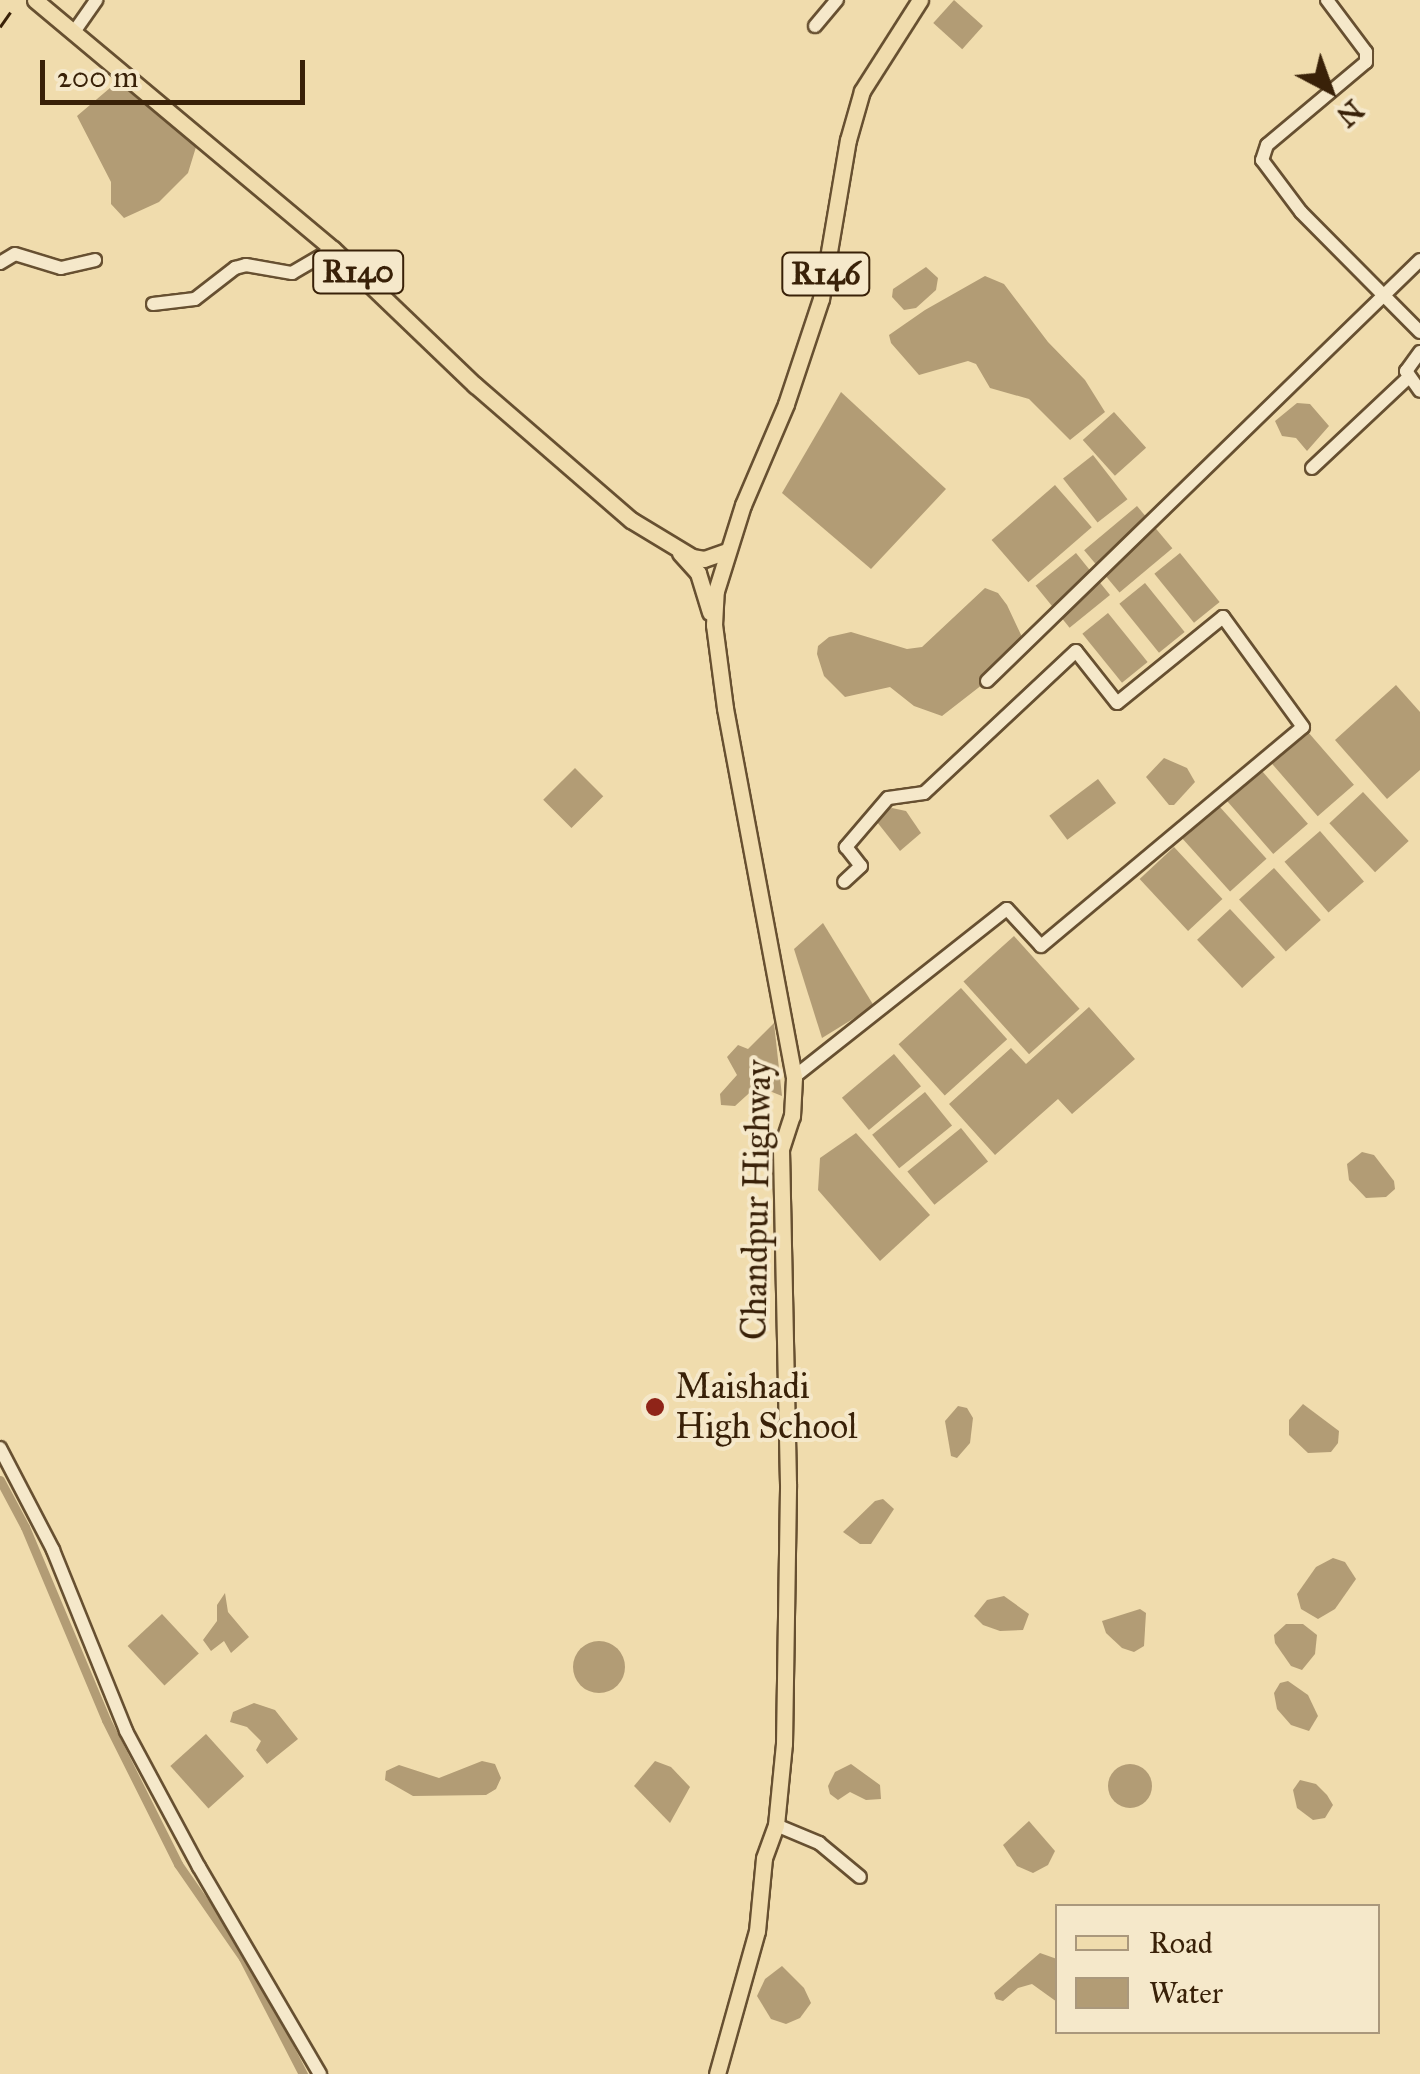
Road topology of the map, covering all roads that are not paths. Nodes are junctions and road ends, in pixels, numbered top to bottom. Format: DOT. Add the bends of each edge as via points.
graph roads {
  1 [pos="35,0"];
  2 [pos="96,0"];
  3 [pos="838,0"];
  4 [pos="920,0"];
  5 [pos="1326,0"];
  6 [pos="816,26"];
  7 [pos="74,32"];
  8 [pos="333,249"];
  9 [pos="94,260"];
  10 [pos="1420,260"];
  11 [pos="0,263"];
  12 [pos="152,304"];
  13 [pos="1420,332"];
  14 [pos="1420,352"];
  15 [pos="1408,378"];
  16 [pos="1420,392"];
  17 [pos="1312,468"];
  18 [pos="676,549"];
  19 [pos="727,551"];
  20 [pos="714,626"];
  21 [pos="986,681"];
  22 [pos="844,882"];
  23 [pos="794,1077"];
  24 [pos="0,1448"];
  25 [pos="776,1825"];
  26 [pos="860,1877"];
  27 [pos="320,2074"];
  28 [pos="717,2074"];
  1 -- 7 [label="main road, R140"];
  2 -- 7 [label="street"];
  3 -- 6 [label="street"];
  4 -- 19 [label="main road, R146" via="862,91 822,299"];
  5 -- 13 [label="street" via="1366,52 1366,62 1266,145 1262,160 1301,212"];
  7 -- 8 [label="main road, R140"];
  8 -- 12 [label="street" via="292,273 246,265 195,299"];
  8 -- 18 [label="main road, R140" via="475,385 631,520"];
  9 -- 11 [label="street" via="48,267 14,254"];
  10 -- 21 [label="street"];
  14 -- 15 [label="street"];
  15 -- 16 [label="street"];
  15 -- 17 [label="street"];
  18 -- 19 [label="main road, R140" via="704,559"];
  18 -- 20 [label="main road, R140" via="698,573"];
  19 -- 20 [label="main road, R140"];
  20 -- 23 [label="main road, Chandpur Highway / R140"];
  22 -- 23 [label="street" via="861,866 846,847 888,798 924,792 1076,651 1116,703 1222,617 1303,728 1040,946 1007,908"];
  23 -- 25 [label="main road, Chandpur Highway / R140" via="792,1116 780,1148 788,1644"];
  24 -- 27 [label="street" via="53,1550 126,1731"];
  25 -- 26 [label="street" via="819,1843"];
  25 -- 28 [label="main road, Chandpur Highway / R140" via="764,1858 757,1931"];
}
